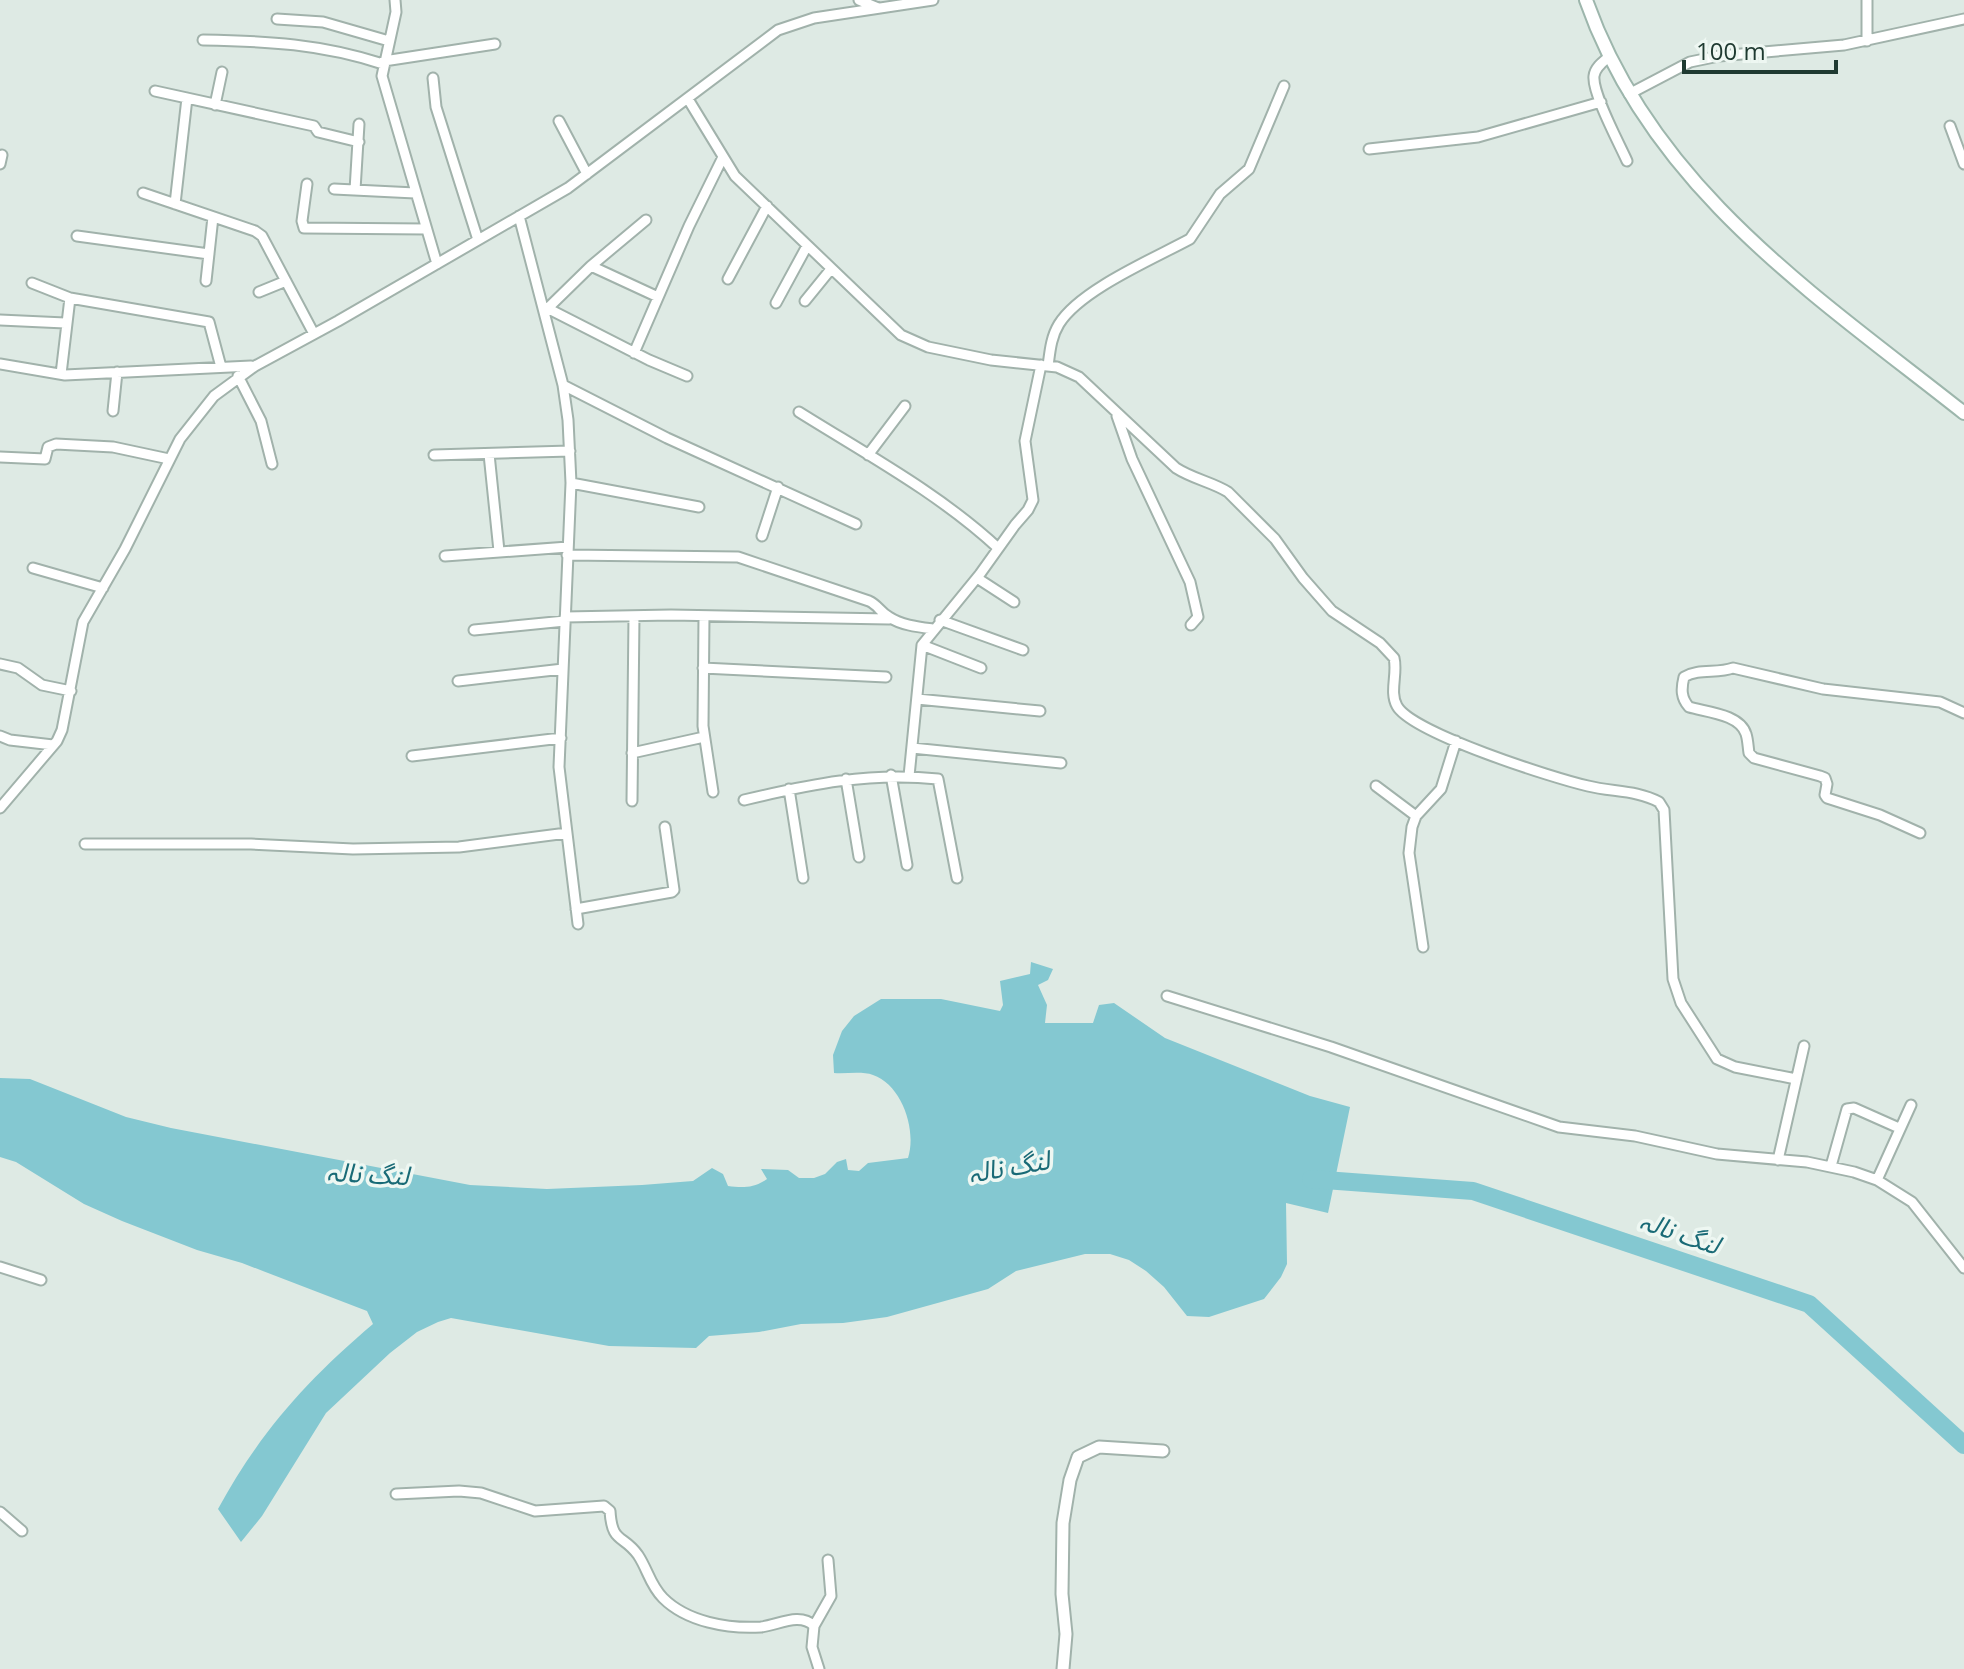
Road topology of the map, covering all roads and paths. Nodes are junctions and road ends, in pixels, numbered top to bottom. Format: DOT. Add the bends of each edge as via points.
graph roads {
  1 [pos="395,0"];
  2 [pos="859,0"];
  3 [pos="933,0"];
  4 [pos="1586,0"];
  5 [pos="1867,0"];
  6 [pos="881,9"];
  7 [pos="277,19"];
  8 [pos="1964,19"];
  9 [pos="203,40"];
  10 [pos="389,41"];
  11 [pos="1867,41"];
  12 [pos="495,44"];
  13 [pos="1610,56"];
  14 [pos="384,62"];
  15 [pos="222,72"];
  16 [pos="433,78"];
  17 [pos="1284,86"];
  18 [pos="155,91"];
  19 [pos="1629,94"];
  20 [pos="187,98"];
  21 [pos="688,99"];
  22 [pos="1601,102"];
  23 [pos="215,105"];
  24 [pos="559,121"];
  25 [pos="359,124"];
  26 [pos="1950,126"];
  27 [pos="359,142"];
  28 [pos="1369,149"];
  29 [pos="723,157"];
  30 [pos="1627,161"];
  31 [pos="1964,164"];
  32 [pos="587,174"];
  33 [pos="307,184"];
  34 [pos="334,189"];
  35 [pos="355,190"];
  36 [pos="143,193"];
  37 [pos="415,193"];
  38 [pos="175,204"];
  39 [pos="767,206"];
  40 [pos="519,216"];
  41 [pos="213,217"];
  42 [pos="646,220"];
  43 [pos="426,229"];
  44 [pos="77,236"];
  45 [pos="478,240"];
  46 [pos="807,246"];
  47 [pos="209,254"];
  48 [pos="437,264"];
  49 [pos="591,266"];
  50 [pos="831,269"];
  51 [pos="728,279"];
  52 [pos="206,281"];
  53 [pos="286,281"];
  54 [pos="32,283"];
  55 [pos="259,292"];
  56 [pos="658,297"];
  57 [pos="70,298"];
  58 [pos="805,301"];
  59 [pos="776,303"];
  60 [pos="545,308"];
  61 [pos="0,320"];
  62 [pos="65,323"];
  63 [pos="314,334"];
  64 [pos="634,353"];
  65 [pos="0,364"];
  66 [pos="255,366"];
  67 [pos="1044,366"];
  68 [pos="221,367"];
  69 [pos="117,372"];
  70 [pos="61,374"];
  71 [pos="238,376"];
  72 [pos="687,376"];
  73 [pos="563,385"];
  74 [pos="905,406"];
  75 [pos="113,411"];
  76 [pos="799,412"];
  77 [pos="1116,413"];
  78 [pos="1964,413"];
  79 [pos="570,451"];
  80 [pos="489,454"];
  81 [pos="434,455"];
  82 [pos="868,455"];
  83 [pos="0,457"];
  84 [pos="169,459"];
  85 [pos="272,464"];
  86 [pos="571,483"];
  87 [pos="778,487"];
  88 [pos="699,507"];
  89 [pos="856,524"];
  90 [pos="762,536"];
  91 [pos="998,548"];
  92 [pos="499,551"];
  93 [pos="568,551"];
  94 [pos="445,556"];
  95 [pos="33,568"];
  96 [pos="977,578"];
  97 [pos="103,588"];
  98 [pos="1014,602"];
  99 [pos="634,616"];
  100 [pos="704,616"];
  101 [pos="565,619"];
  102 [pos="891,619"];
  103 [pos="936,625"];
  104 [pos="1191,625"];
  105 [pos="474,630"];
  106 [pos="922,645"];
  107 [pos="1023,650"];
  108 [pos="0,664"];
  109 [pos="703,668"];
  110 [pos="981,668"];
  111 [pos="563,669"];
  112 [pos="886,677"];
  113 [pos="458,681"];
  114 [pos="71,691"];
  115 [pos="917,699"];
  116 [pos="1040,711"];
  117 [pos="1964,713"];
  118 [pos="0,736"];
  119 [pos="704,737"];
  120 [pos="561,738"];
  121 [pos="1456,741"];
  122 [pos="53,745"];
  123 [pos="912,748"];
  124 [pos="632,753"];
  125 [pos="412,756"];
  126 [pos="1061,763"];
  127 [pos="891,775"];
  128 [pos="909,776"];
  129 [pos="846,779"];
  130 [pos="1376,786"];
  131 [pos="789,789"];
  132 [pos="713,792"];
  133 [pos="744,800"];
  134 [pos="632,801"];
  135 [pos="0,808"];
  136 [pos="1416,816"];
  137 [pos="665,827"];
  138 [pos="567,833"];
  139 [pos="1920,833"];
  140 [pos="85,844"];
  141 [pos="859,857"];
  142 [pos="907,865"];
  143 [pos="803,878"];
  144 [pos="957,878"];
  145 [pos="576,909"];
  146 [pos="578,924"];
  147 [pos="1423,947"];
  148 [pos="1167,996"];
  149 [pos="1804,1046"];
  150 [pos="1796,1079"];
  151 [pos="1911,1105"];
  152 [pos="1899,1128"];
  153 [pos="1778,1160"];
  154 [pos="1831,1166"];
  155 [pos="1877,1180"];
  156 [pos="0,1267"];
  157 [pos="1964,1268"];
  158 [pos="41,1280"];
  159 [pos="1163,1451"];
  160 [pos="396,1494"];
  161 [pos="0,1512"];
  162 [pos="22,1531"];
  163 [pos="828,1560"];
  164 [pos="814,1626"];
  165 [pos="819,1669"];
  166 [pos="1063,1669"];
  1 -- 10 [label="street"];
  2 -- 6 [label="street"];
  3 -- 6 [label="street"];
  4 -- 13 [label="main road"];
  5 -- 11 [label="street"];
  6 -- 21 [label="street" via="814,18 778,30"];
  7 -- 10 [label="street" via="323,22"];
  8 -- 11 [label="street"];
  9 -- 14 [label="street" via="268,41"];
  10 -- 14 [label="street"];
  11 -- 19 [label="street" via="1690,62"];
  12 -- 14 [label="street"];
  13 -- 19 [label="main road"];
  13 -- 22 [label="street" via="1594,77"];
  14 -- 37 [label="street" via="382,76"];
  15 -- 23 [label="street"];
  16 -- 45 [label="street" via="436,107"];
  17 -- 67 [label="street" via="1249,169 1220,194 1199,229 1190,239 1078,300 1057,327"];
  18 -- 20 [label="street"];
  19 -- 78 [label="main road" via="1679,166 1751,241"];
  20 -- 23 [label="street"];
  20 -- 38 [label="street"];
  21 -- 29 [label="street"];
  21 -- 32 [label="street"];
  22 -- 28 [label="street" via="1478,137"];
  22 -- 30 [label="street"];
  23 -- 27 [label="street" via="314,126 318,132"];
  24 -- 32 [label="street"];
  25 -- 27 [label="street"];
  26 -- 31 [label="street"];
  27 -- 35 [label="street"];
  29 -- 39 [label="street"];
  29 -- 56 [label="street"];
  32 -- 40 [label="street"];
  33 -- 43 [label="street" via="304,228"];
  34 -- 35 [label="street"];
  35 -- 37 [label="street"];
  36 -- 38 [label="street"];
  37 -- 43 [label="street"];
  38 -- 41 [label="street"];
  39 -- 46 [label="street"];
  39 -- 51 [label="street"];
  40 -- 45 [label="street"];
  40 -- 60 [label="street"];
  41 -- 47 [label="street"];
  41 -- 53 [label="street" via="262,236"];
  42 -- 49 [label="street"];
  43 -- 48 [label="street"];
  44 -- 47 [label="street"];
  45 -- 48 [label="street"];
  46 -- 50 [label="street"];
  46 -- 59 [label="street"];
  47 -- 52 [label="street"];
  48 -- 63 [label="street"];
  49 -- 56 [label="street"];
  49 -- 60 [label="street"];
  50 -- 58 [label="street"];
  50 -- 67 [label="street" via="901,335 941,350"];
  53 -- 55 [label="street"];
  53 -- 63 [label="street"];
  54 -- 57 [label="street"];
  56 -- 64 [label="street"];
  57 -- 62 [label="street"];
  57 -- 68 [label="street" via="209,322"];
  60 -- 64 [label="street"];
  60 -- 73 [label="street"];
  61 -- 62 [label="street"];
  62 -- 70 [label="street"];
  63 -- 66 [label="street"];
  64 -- 72 [label="street"];
  65 -- 70 [label="street"];
  66 -- 68 [label="street"];
  66 -- 71 [label="street"];
  67 -- 77 [label="street" via="1079,377"];
  67 -- 91 [label="street" via="1025,441 1033,500"];
  68 -- 69 [label="street"];
  69 -- 70 [label="street"];
  69 -- 75 [label="street"];
  71 -- 84 [label="street" via="214,396"];
  71 -- 85 [label="street" via="261,421"];
  73 -- 79 [label="street"];
  73 -- 87 [label="street"];
  74 -- 82 [label="street"];
  76 -- 82 [label="street"];
  77 -- 104 [label="street" via="1190,582 1198,617"];
  77 -- 121 [label="street" via="1176,468 1228,492 1275,539 1332,611 1394,658 1398,708"];
  79 -- 80 [label="street"];
  79 -- 86 [label="street"];
  80 -- 81 [label="street"];
  80 -- 92 [label="street"];
  82 -- 91 [label="street"];
  83 -- 84 [label="street" via="45,459 48,447 56,444 113,447"];
  84 -- 97 [label="street"];
  86 -- 88 [label="street"];
  86 -- 93 [label="street"];
  87 -- 89 [label="street"];
  87 -- 90 [label="street"];
  91 -- 96 [label="street"];
  92 -- 93 [label="street"];
  92 -- 94 [label="street"];
  93 -- 101 [label="street"];
  93 -- 102 [label="street" via="738,557 869,601"];
  95 -- 97 [label="street"];
  96 -- 98 [label="street"];
  96 -- 103 [label="street"];
  97 -- 114 [label="street" via="83,622"];
  99 -- 100 [label="street"];
  99 -- 101 [label="street"];
  99 -- 124 [label="street"];
  100 -- 102 [label="street"];
  100 -- 109 [label="street"];
  101 -- 105 [label="street"];
  101 -- 111 [label="street"];
  102 -- 103 [label="street"];
  103 -- 106 [label="street"];
  103 -- 107 [label="street"];
  106 -- 110 [label="street"];
  106 -- 115 [label="street"];
  108 -- 114 [label="street" via="18,668 42,685"];
  109 -- 112 [label="street"];
  109 -- 119 [label="street"];
  111 -- 113 [label="street"];
  111 -- 120 [label="street"];
  114 -- 122 [label="street" via="66,722"];
  115 -- 116 [label="street"];
  115 -- 123 [label="street"];
  117 -- 139 [label="street" via="1940,702 1823,689 1733,668 1684,677 1682,695 1689,707 1725,716 1743,728 1754,758 1825,778 1827,798"];
  118 -- 122 [label="street"];
  119 -- 124 [label="street"];
  119 -- 132 [label="street"];
  120 -- 125 [label="street"];
  120 -- 138 [label="street"];
  121 -- 136 [label="street" via="1441,789"];
  121 -- 150 [label="street" via="1588,786 1659,802 1664,810 1673,979 1681,1003 1717,1059"];
  122 -- 135 [label="street"];
  123 -- 126 [label="street"];
  123 -- 128 [label="street"];
  124 -- 134 [label="street"];
  127 -- 128 [label="street"];
  127 -- 129 [label="street"];
  127 -- 142 [label="street"];
  128 -- 144 [label="street" via="938,779"];
  129 -- 131 [label="street"];
  129 -- 141 [label="street"];
  130 -- 136 [label="street"];
  131 -- 133 [label="street"];
  131 -- 143 [label="street"];
  136 -- 147 [label="street" via="1409,853"];
  137 -- 145 [label="street" via="672,892"];
  138 -- 140 [label="street" via="459,847"];
  138 -- 145 [label="street"];
  145 -- 146 [label="street"];
  148 -- 153 [label="street" via="1559,1127"];
  149 -- 150 [label="street"];
  150 -- 153 [label="street"];
  151 -- 152 [label="street"];
  152 -- 154 [label="street" via="1847,1109"];
  152 -- 155 [label="street"];
  153 -- 154 [label="street"];
  154 -- 155 [label="street"];
  155 -- 157 [label="street" via="1912,1202"];
  156 -- 158 [label="street"];
  159 -- 166 [label="street" via="1099,1447 1078,1457 1063,1523"];
  160 -- 164 [label="street" via="481,1493 535,1511 604,1506 610,1511 611,1528 638,1555 649,1582 664,1600 688,1615 738,1627 802,1619"];
  161 -- 162 [label="street"];
  163 -- 164 [label="street" via="831,1596"];
  164 -- 165 [label="street" via="812,1647"];
}
